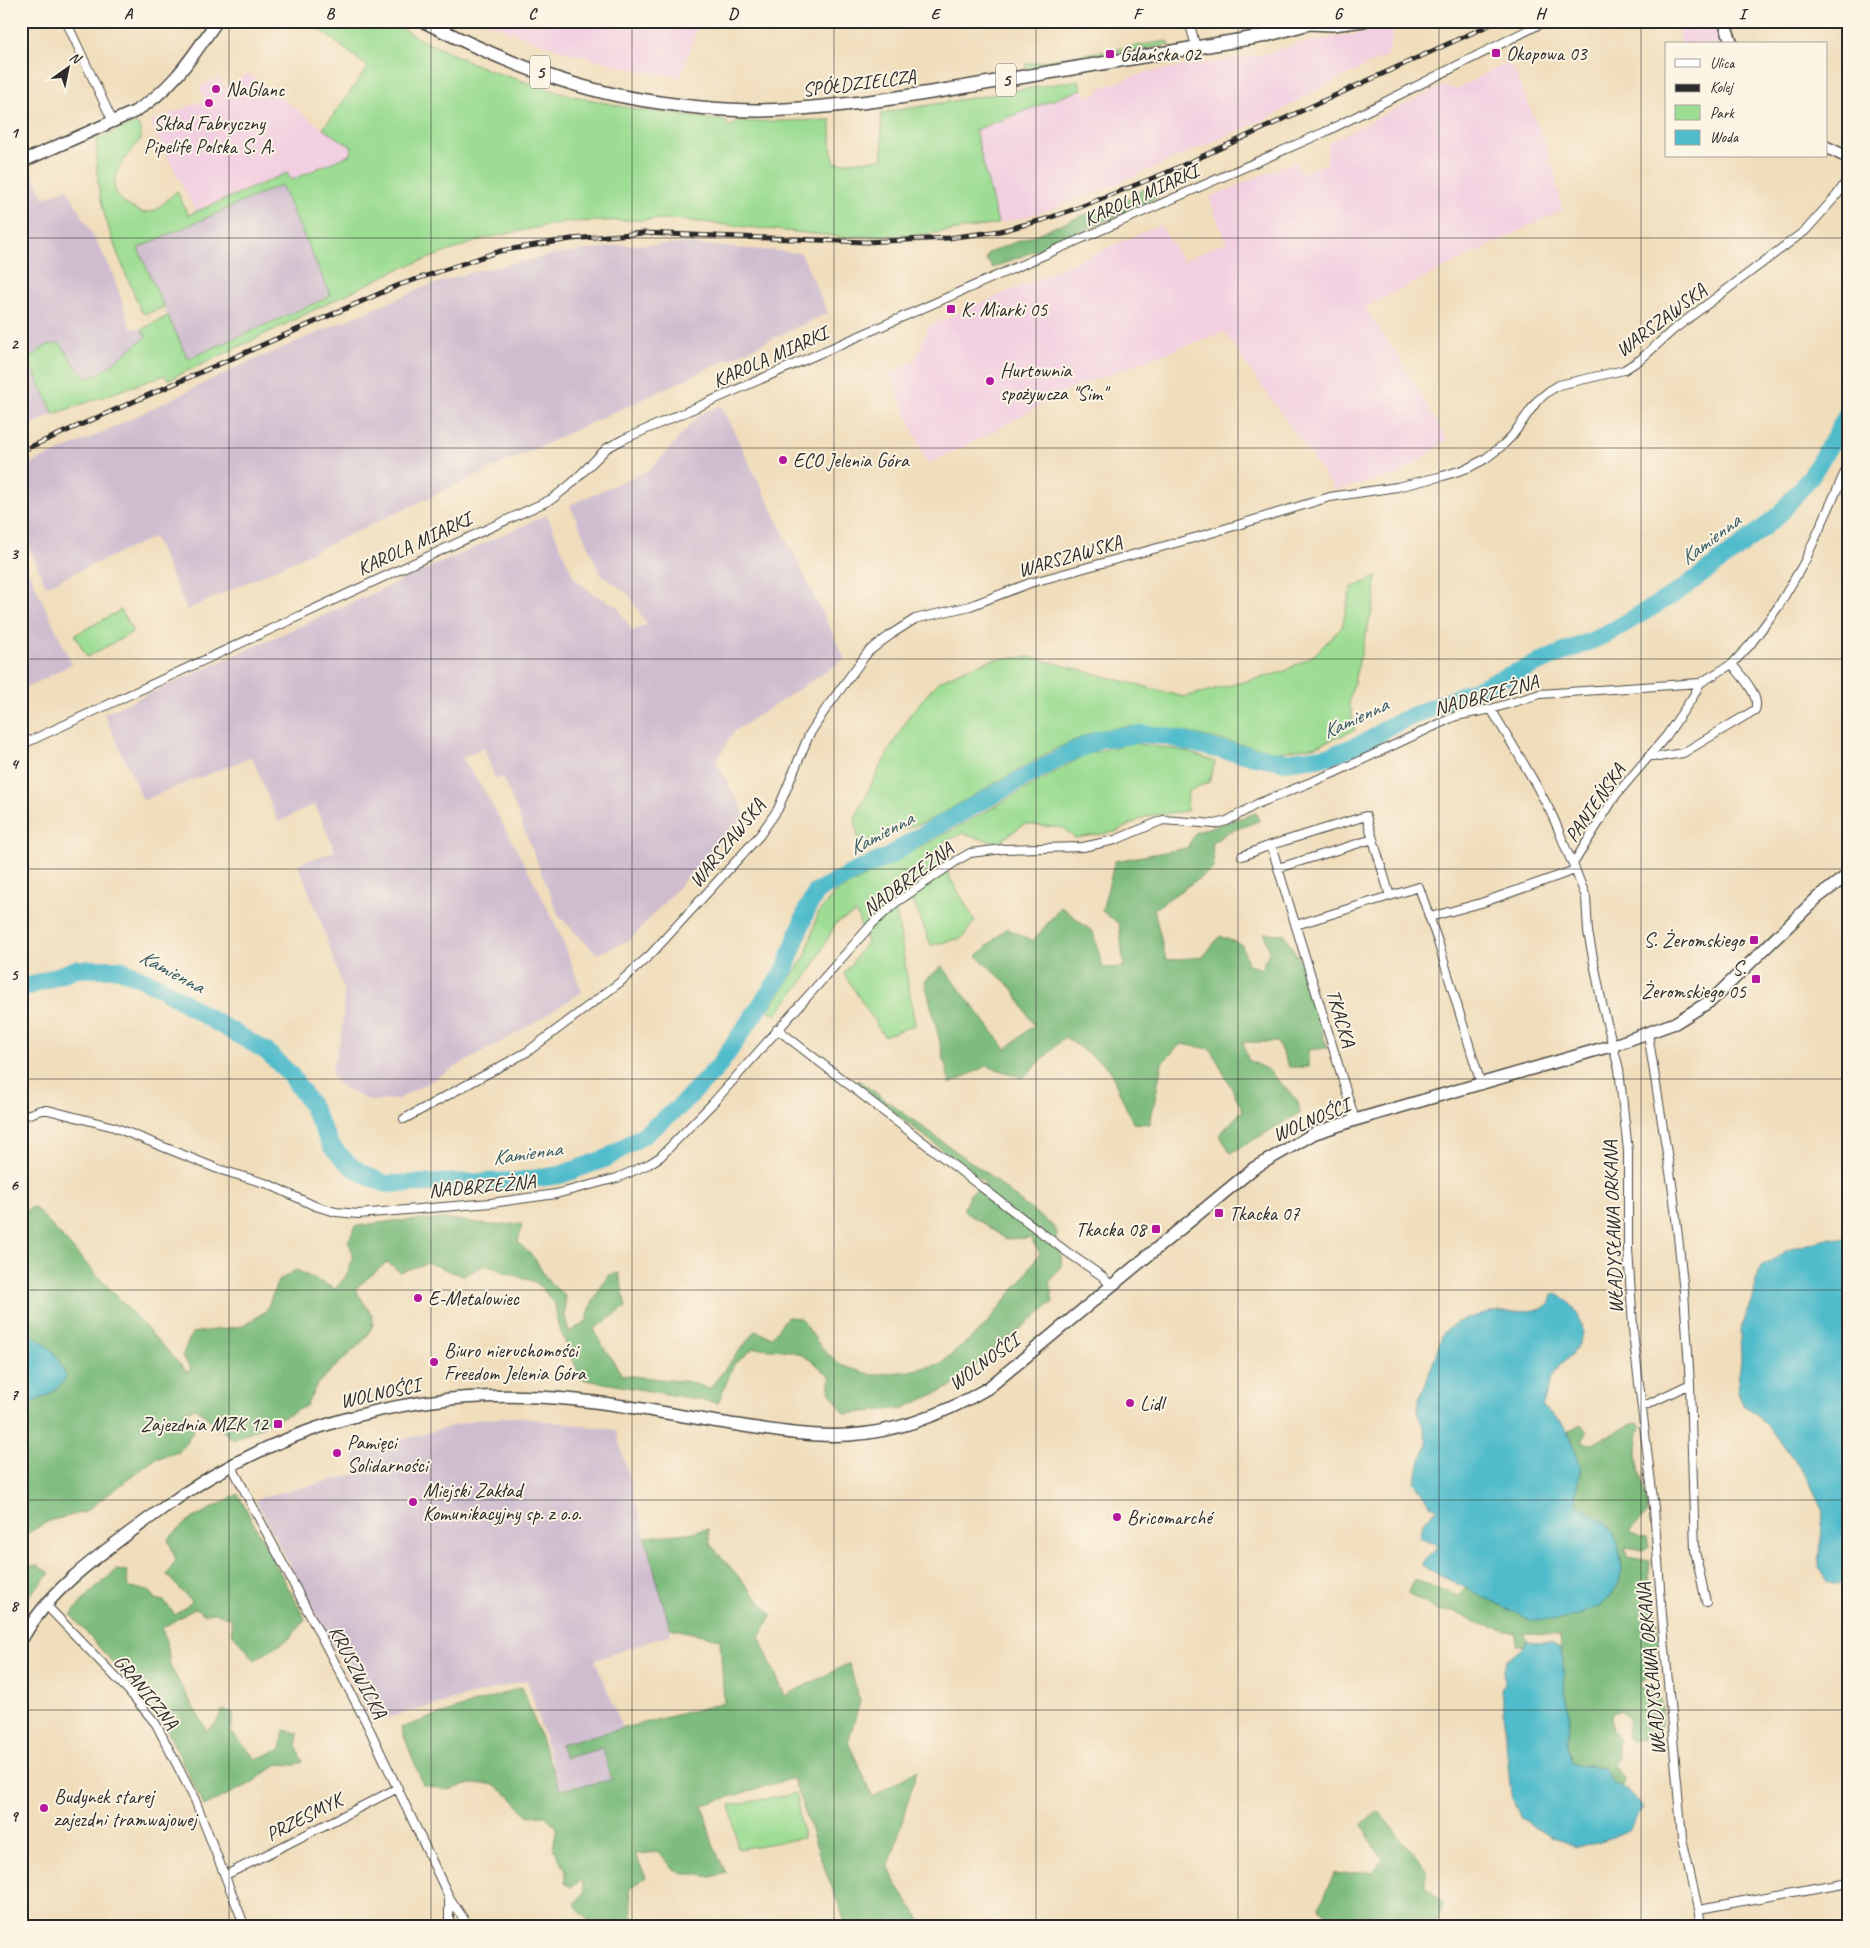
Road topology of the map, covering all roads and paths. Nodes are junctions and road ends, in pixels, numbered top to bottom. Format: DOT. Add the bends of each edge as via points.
graph roads {
  1 [pos="66,21"];
  2 [pos="217,21"];
  3 [pos="424,21"];
  4 [pos="1189,21"];
  5 [pos="1364,21"];
  6 [pos="1546,21"];
  7 [pos="1724,21"];
  8 [pos="1313,23"];
  9 [pos="1731,42"];
  10 [pos="1196,47"];
  11 [pos="113,122"];
  12 [pos="1828,148"];
  13 [pos="1849,158"];
  14 [pos="21,162"];
  15 [pos="1849,177"];
  16 [pos="1849,463"];
  17 [pos="1732,664"];
  18 [pos="1700,683"];
  19 [pos="1490,708"];
  20 [pos="21,745"];
  21 [pos="1652,755"];
  22 [pos="1372,839"];
  23 [pos="1271,845"];
  24 [pos="1242,856"];
  25 [pos="1574,867"];
  26 [pos="1278,868"];
  27 [pos="1849,874"];
  28 [pos="1390,896"];
  29 [pos="1430,917"];
  30 [pos="1296,925"];
  31 [pos="778,1029"];
  32 [pos="1648,1034"];
  33 [pos="1614,1045"];
  34 [pos="1481,1084"];
  35 [pos="21,1117"];
  36 [pos="404,1119"];
  37 [pos="1355,1120"];
  38 [pos="1111,1286"];
  39 [pos="1690,1384"];
  40 [pos="1642,1407"];
  41 [pos="231,1465"];
  42 [pos="1706,1602"];
  43 [pos="46,1604"];
  44 [pos="21,1641"];
  45 [pos="398,1788"];
  46 [pos="226,1875"];
  47 [pos="1849,1882"];
  48 [pos="448,1897"];
  49 [pos="1699,1909"];
  50 [pos="245,1927"];
  51 [pos="449,1927"];
  52 [pos="469,1927"];
  53 [pos="1702,1927"];
  1 -- 11 [label="street"];
  2 -- 11 [label="street" via="173,83 148,104"];
  3 -- 10 [label="main road, SPÓŁDZIELCZA / 5" via="478,48 538,72 604,92 675,105 754,110 814,107 926,94"];
  4 -- 10 [label="street"];
  5 -- 8 [label="street" via="1333,25"];
  6 -- 20 [label="street, KAROLA MIARKI" via="1325,132 624,438 607,448 572,484 552,499"];
  7 -- 9 [label="street"];
  8 -- 10 [label="main road, SPÓŁDZIELCZA / 5"];
  11 -- 14 [label="street"];
  12 -- 13 [label="street"];
  15 -- 36 [label="street, WARSZAWSKA" via="1806,230 1673,330 1641,359 1624,370 1559,385 1549,391 1537,401 1503,445 1468,468 1397,487 1330,497 1030,583 970,606 916,619 893,633 863,658 825,710 809,735 778,809 760,835 651,954 619,983 527,1052"];
  16 -- 17 [label="street, NADBRZEŻNA" via="1795,580 1750,645"];
  17 -- 18 [label="street, NADBRZEŻNA"];
  17 -- 21 [label="street" via="1755,697 1755,710 1683,753"];
  18 -- 19 [label="street, NADBRZEŻNA" via="1540,694"];
  18 -- 21 [label="street, PANIEŃSKA"];
  19 -- 25 [label="street" via="1552,814"];
  19 -- 31 [label="street, NADBRZEŻNA" via="1446,719 1358,762 1257,804 1227,821 1215,824 1163,820 1115,840 1083,847 970,853 894,904 872,924"];
  21 -- 25 [label="street, PANIEŃSKA" via="1616,795"];
  22 -- 23 [label="street" via="1366,816"];
  22 -- 26 [label="street"];
  22 -- 28 [label="street"];
  23 -- 24 [label="street"];
  23 -- 26 [label="street, TKACKA"];
  25 -- 29 [label="street" via="1481,904"];
  25 -- 33 [label="street, PANIEŃSKA" via="1586,897 1588,932 1602,1004"];
  26 -- 30 [label="street, TKACKA"];
  27 -- 32 [label="street, WOLNOŚCI" via="1811,904 1712,1000 1688,1016"];
  28 -- 29 [label="street" via="1420,887"];
  28 -- 30 [label="street"];
  29 -- 34 [label="street"];
  30 -- 37 [label="street, TKACKA"];
  31 -- 35 [label="street, NADBRZEŻNA" via="660,1157 617,1178 536,1198 344,1213 315,1206 268,1184 218,1169 114,1127 48,1110"];
  31 -- 38 [label="street"];
  32 -- 33 [label="street, WOLNOŚCI"];
  32 -- 39 [label="street" via="1673,1191"];
  33 -- 34 [label="street, WOLNOŚCI"];
  33 -- 40 [label="street, WŁADYSŁAWA ORKANA" via="1628,1151 1628,1249"];
  34 -- 37 [label="street, WOLNOŚCI"];
  37 -- 38 [label="street, WOLNOŚCI" via="1315,1133 1254,1168"];
  38 -- 41 [label="street, WOLNOŚCI" via="988,1388 960,1405 915,1423 885,1430 850,1435 812,1435 568,1400 453,1397 336,1420"];
  39 -- 40 [label="street"];
  39 -- 42 [label="street" via="1695,1551"];
  40 -- 49 [label="street, WŁADYSŁAWA ORKANA" via="1654,1508 1682,1838"];
  41 -- 43 [label="street, WOLNOŚCI" via="181,1495 133,1530 78,1572"];
  41 -- 45 [label="street, KRUSZWICKA"];
  43 -- 44 [label="street, WOLNOŚCI"];
  43 -- 46 [label="street, GRANICZNA" via="156,1724 195,1800"];
  45 -- 46 [label="street, PRZESMYK"];
  45 -- 48 [label="street, KRUSZWICKA"];
  46 -- 50 [label="street, GRANICZNA"];
  47 -- 49 [label="street"];
  48 -- 51 [label="street, KRUSZWICKA"];
  48 -- 52 [label="street, KRUSZWICKA"];
  49 -- 53 [label="street, WŁADYSŁAWA ORKANA"];
}
